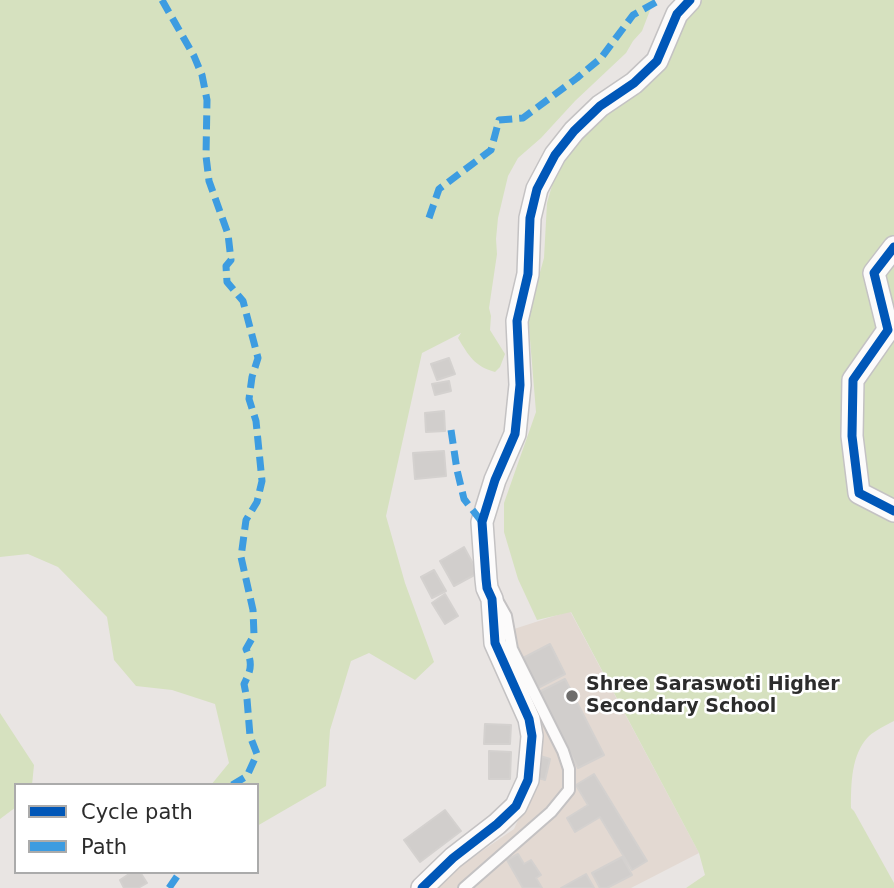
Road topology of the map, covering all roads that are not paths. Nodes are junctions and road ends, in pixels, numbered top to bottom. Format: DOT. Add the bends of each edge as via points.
graph roads {
  1 [pos="690,0"];
  2 [pos="894,247"];
  3 [pos="894,511"];
  4 [pos="486,579"];
  5 [pos="422,888"];
  6 [pos="464,888"];
  1 -- 4 [label="street" via="677,14 657,61 574,131 537,189 530,218 528,274 517,321 520,385 515,434 482,522"];
  2 -- 3 [label="street" via="874,273 888,330 853,380 852,436 859,493"];
  4 -- 5 [label="street" via="495,643 529,719 528,780 516,806"];
  4 -- 6 [label="lane" via="506,616 512,649 563,751 569,790 551,812"];
}
